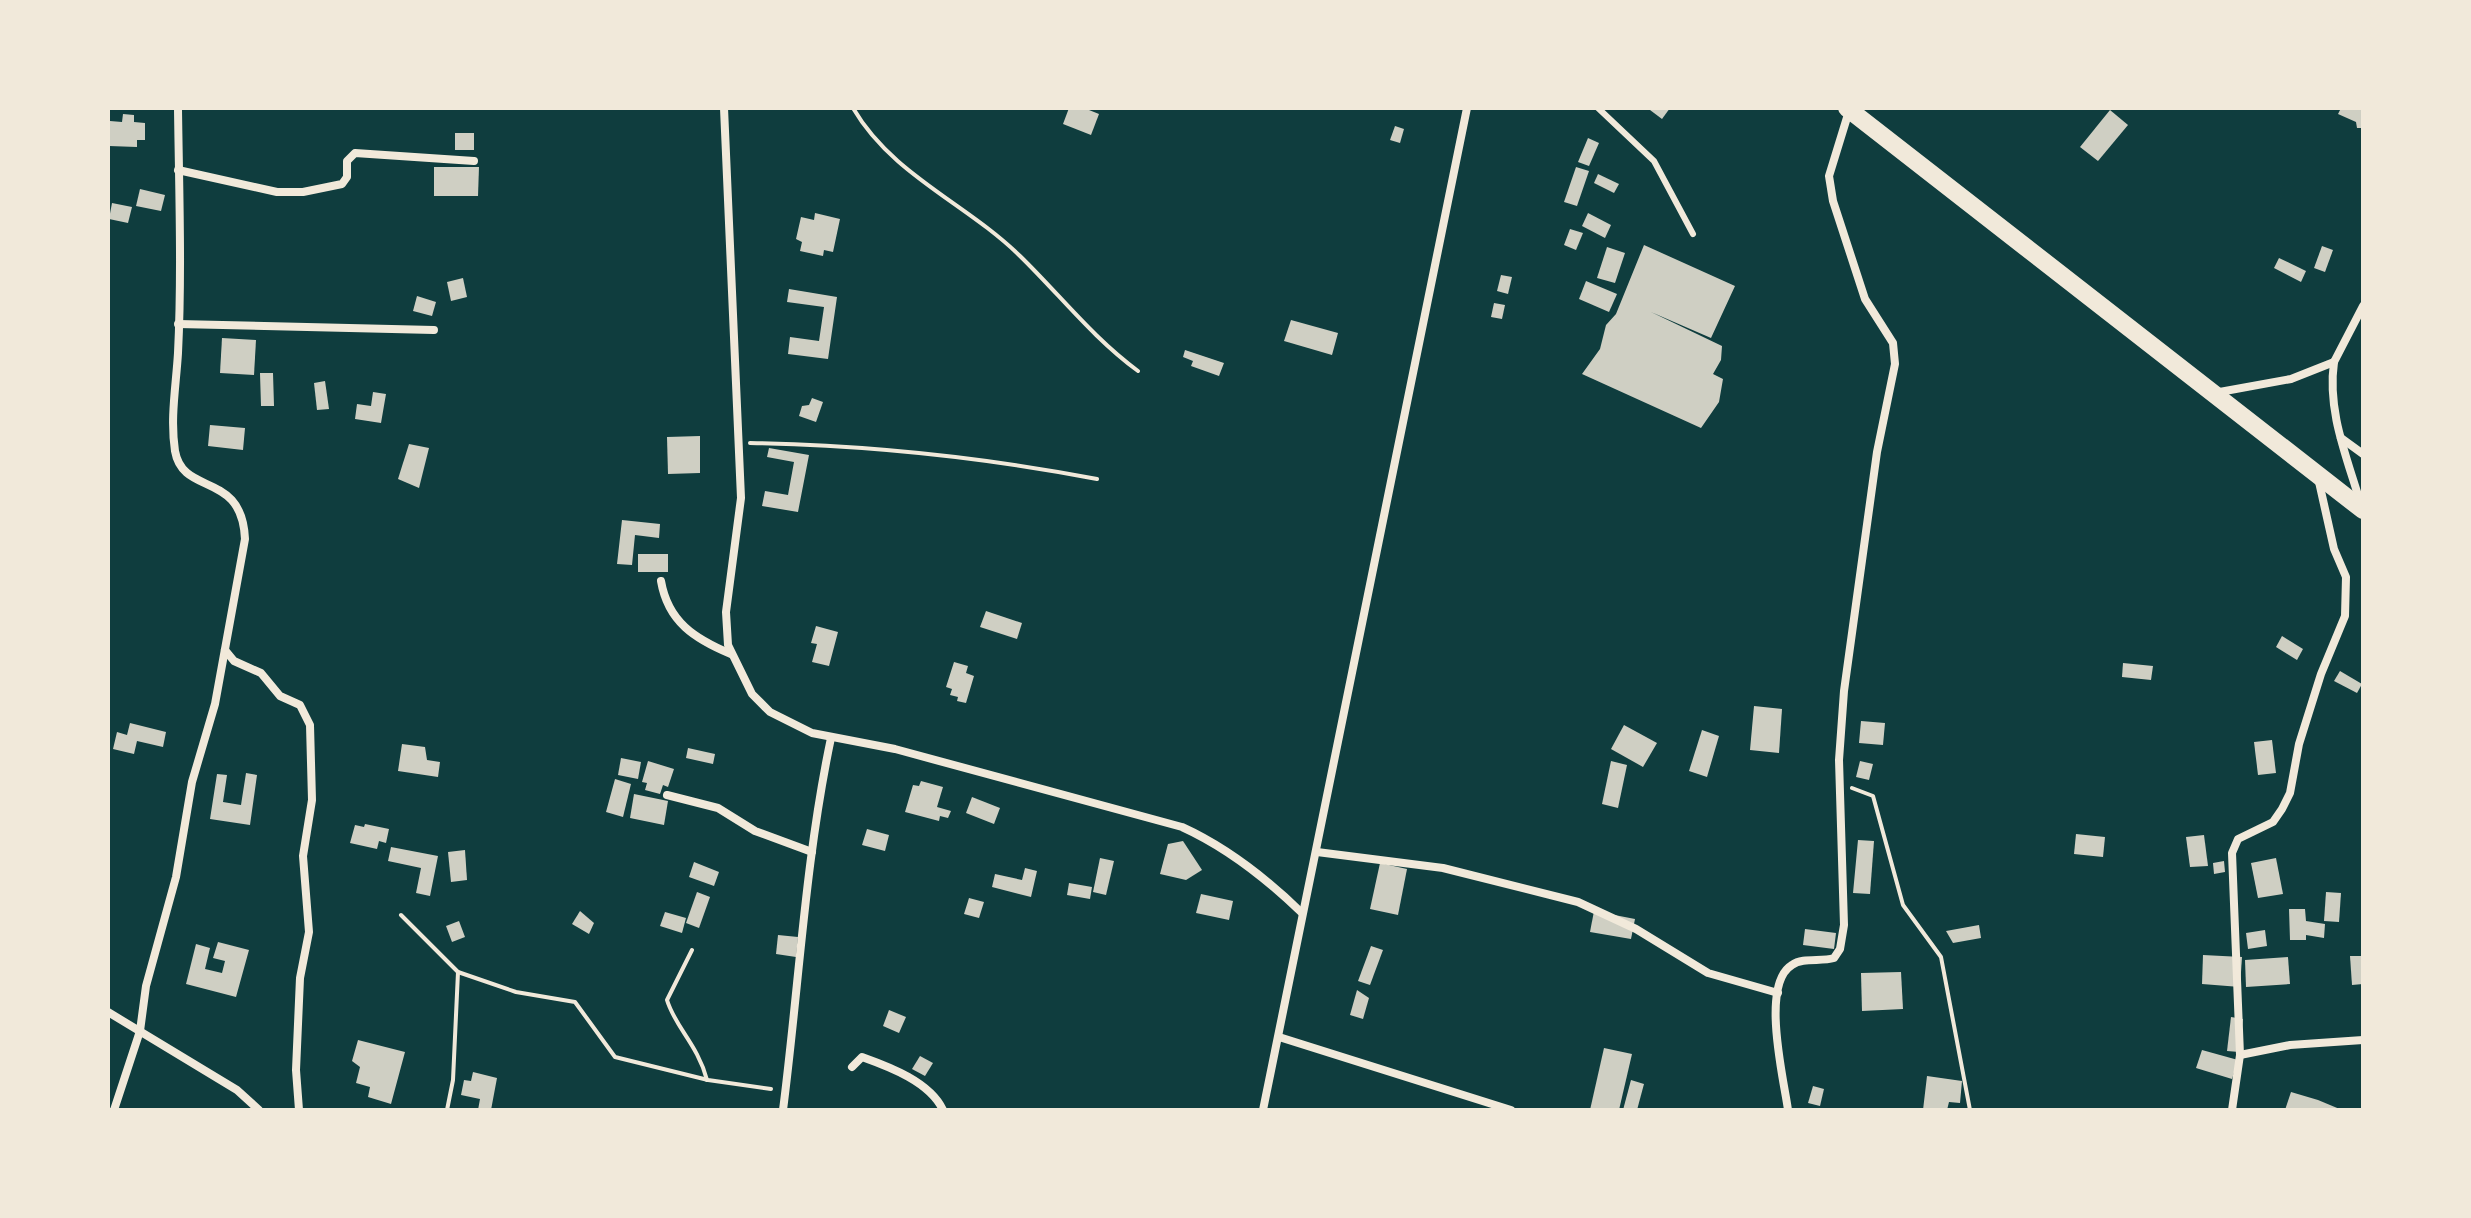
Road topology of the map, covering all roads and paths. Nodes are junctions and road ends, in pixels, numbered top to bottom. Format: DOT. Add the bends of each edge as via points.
graph roads {
  1 [pos="178,108"];
  2 [pos="724,108"];
  3 [pos="853,108"];
  4 [pos="1467,108"];
  5 [pos="1598,108"];
  6 [pos="1848,109"];
  7 [pos="474,161"];
  8 [pos="178,170"];
  9 [pos="1693,234"];
  10 [pos="2363,306"];
  11 [pos="178,324"];
  12 [pos="434,330"];
  13 [pos="2334,362"];
  14 [pos="1138,371"];
  15 [pos="2213,393"];
  16 [pos="2341,438"];
  17 [pos="740,443"];
  18 [pos="2363,454"];
  19 [pos="2316,473"];
  20 [pos="1097,479"];
  21 [pos="2363,510"];
  22 [pos="661,581"];
  23 [pos="225,650"];
  24 [pos="732,654"];
  25 [pos="831,738"];
  26 [pos="1841,787"];
  27 [pos="667,795"];
  28 [pos="812,852"];
  29 [pos="1317,852"];
  30 [pos="1302,913"];
  31 [pos="401,915"];
  32 [pos="692,950"];
  33 [pos="458,972"];
  34 [pos="1778,993"];
  35 [pos="108,1012"];
  36 [pos="140,1031"];
  37 [pos="1279,1037"];
  38 [pos="2363,1040"];
  39 [pos="2240,1055"];
  40 [pos="852,1067"];
  41 [pos="707,1080"];
  42 [pos="785,1091"];
  43 [pos="114,1110"];
  44 [pos="259,1110"];
  45 [pos="299,1110"];
  46 [pos="447,1110"];
  47 [pos="783,1110"];
  48 [pos="943,1110"];
  49 [pos="1263,1110"];
  50 [pos="1511,1110"];
  51 [pos="1788,1110"];
  52 [pos="1970,1110"];
  53 [pos="2232,1110"];
  1 -- 8 [label="street"];
  2 -- 17 [label="street"];
  3 -- 14 [label="path" via="873,141 998,237 1093,334"];
  4 -- 29 [label="street"];
  5 -- 9 [label="lane" via="1654,161"];
  6 -- 15 [label="highway"];
  6 -- 26 [label="street" via="1829,176 1833,201 1865,299 1893,343 1895,364 1877,452 1844,691"];
  7 -- 8 [label="street" via="355,153 347,161 342,184 292,193"];
  8 -- 11 [label="street"];
  10 -- 13 [label="street"];
  11 -- 12 [label="street"];
  11 -- 23 [label="street" via="175,454 191,476 235,500 244,519"];
  13 -- 15 [label="street" via="2291,379"];
  13 -- 16 [label="street" via="2331,399"];
  15 -- 19 [label="highway"];
  16 -- 18 [label="street"];
  16 -- 21 [label="street"];
  17 -- 20 [label="path" via="924,453"];
  17 -- 24 [label="street" via="741,498 726,612"];
  19 -- 21 [label="highway"];
  19 -- 39 [label="street" via="2346,577 2345,616 2321,674 2282,809 2273,822 2238,839 2232,853"];
  22 -- 24 [label="street" via="664,600 679,623"];
  23 -- 36 [label="street"];
  23 -- 45 [label="street" via="234,661 261,673 280,696 300,705 310,725 312,800 303,856 309,932 300,978"];
  24 -- 25 [label="street" via="752,694 770,712"];
  25 -- 28 [label="street"];
  25 -- 30 [label="street" via="895,749 1182,827 1255,871"];
  26 -- 34 [label="street" via="1845,902 1840,949 1830,960 1788,967"];
  26 -- 52 [label="path" via="1873,796 1903,905 1941,957"];
  27 -- 28 [label="street" via="718,808 755,831"];
  28 -- 42 [label="street"];
  29 -- 30 [label="street"];
  29 -- 34 [label="street" via="1443,868 1578,902 1636,929 1708,973"];
  30 -- 37 [label="street"];
  31 -- 33 [label="path"];
  32 -- 41 [label="path" via="667,1000 698,1050"];
  33 -- 41 [label="path" via="516,992 575,1002 615,1057"];
  33 -- 46 [label="path"];
  34 -- 51 [label="street" via="1776,1026"];
  35 -- 36 [label="street"];
  36 -- 43 [label="street"];
  36 -- 44 [label="street" via="237,1090"];
  37 -- 49 [label="street"];
  37 -- 50 [label="street"];
  38 -- 39 [label="street"];
  39 -- 53 [label="street"];
  40 -- 48 [label="street" via="862,1057 887,1066 918,1084"];
  41 -- 42 [label="path"];
  42 -- 47 [label="street"];
}
